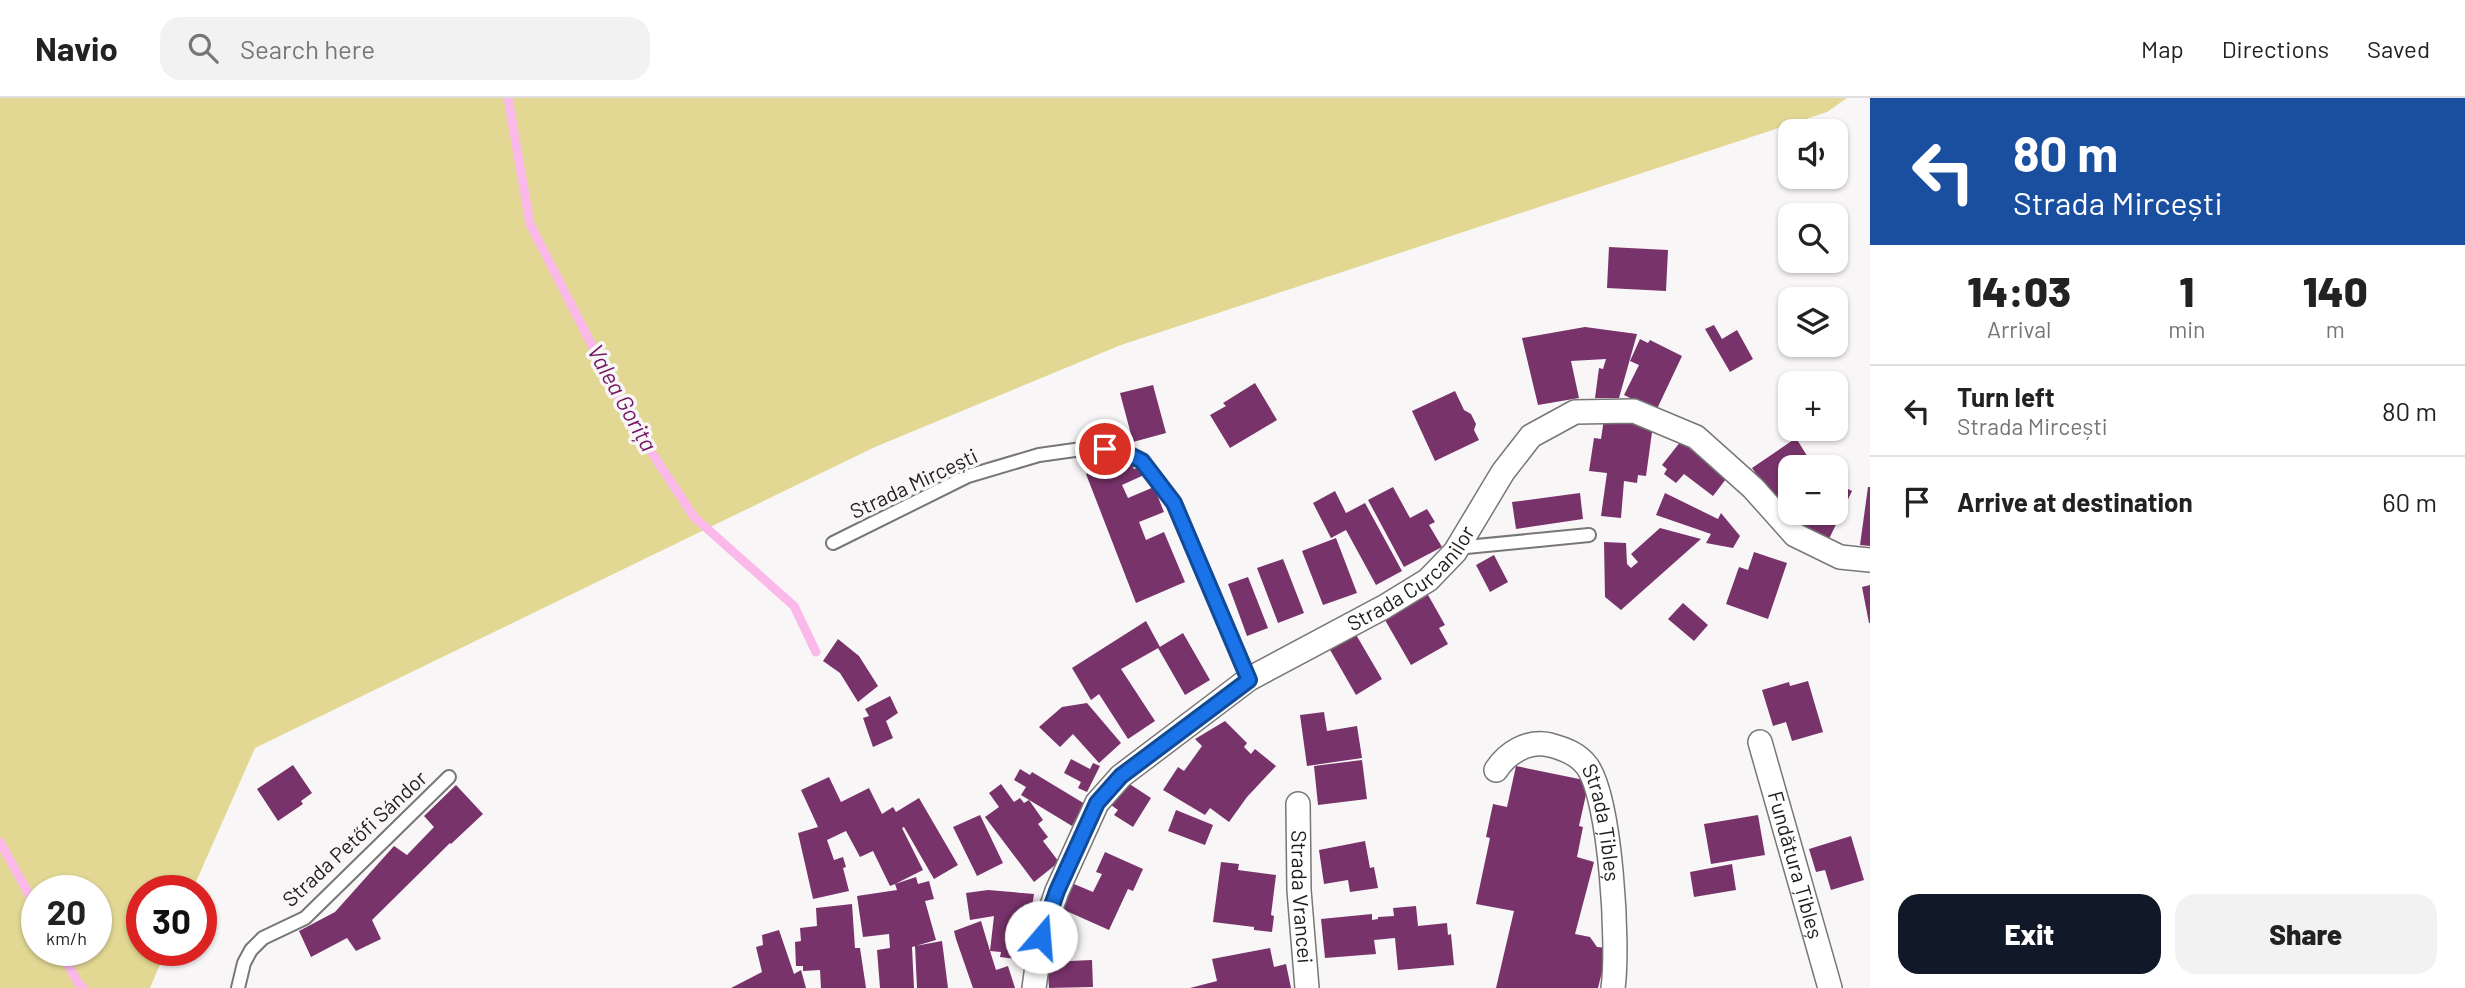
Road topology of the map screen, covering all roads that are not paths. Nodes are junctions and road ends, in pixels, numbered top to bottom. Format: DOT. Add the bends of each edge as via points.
graph roads {
  1 [pos="1589,535"];
  2 [pos="833,543"];
  3 [pos="1456,548"];
  4 [pos="1870,560"];
  5 [pos="1249,680"];
  6 [pos="1760,742"];
  7 [pos="1496,770"];
  8 [pos="449,778"];
  9 [pos="1298,804"];
  10 [pos="238,988"];
  11 [pos="1034,988"];
  12 [pos="1307,988"];
  13 [pos="1614,988"];
  14 [pos="1830,988"];
  1 -- 3 [label="lane"];
  2 -- 5 [label="lane, Strada Mircești" via="968,476 1039,455 1089,448 1122,451 1142,461 1174,503"];
  3 -- 4 [label="street, Strada Curcanilor" via="1531,436 1575,412 1634,411 1696,437 1753,488 1795,535 1840,557"];
  3 -- 5 [label="street, Strada Curcanilor" via="1428,580"];
  5 -- 11 [label="street, Strada Curcanilor" via="1121,776 1097,803 1049,912"];
  6 -- 14 [label="street, Fundătura Țibleș"];
  7 -- 13 [label="street, Strada Țibleș" via="1504,758 1523,747 1543,743 1564,748 1588,768 1598,788 1612,886"];
  8 -- 10 [label="lane, Strada Petőfi Sándor" via="305,918 263,938 244,963"];
  9 -- 12 [label="street, Strada Vrancei"];
}
